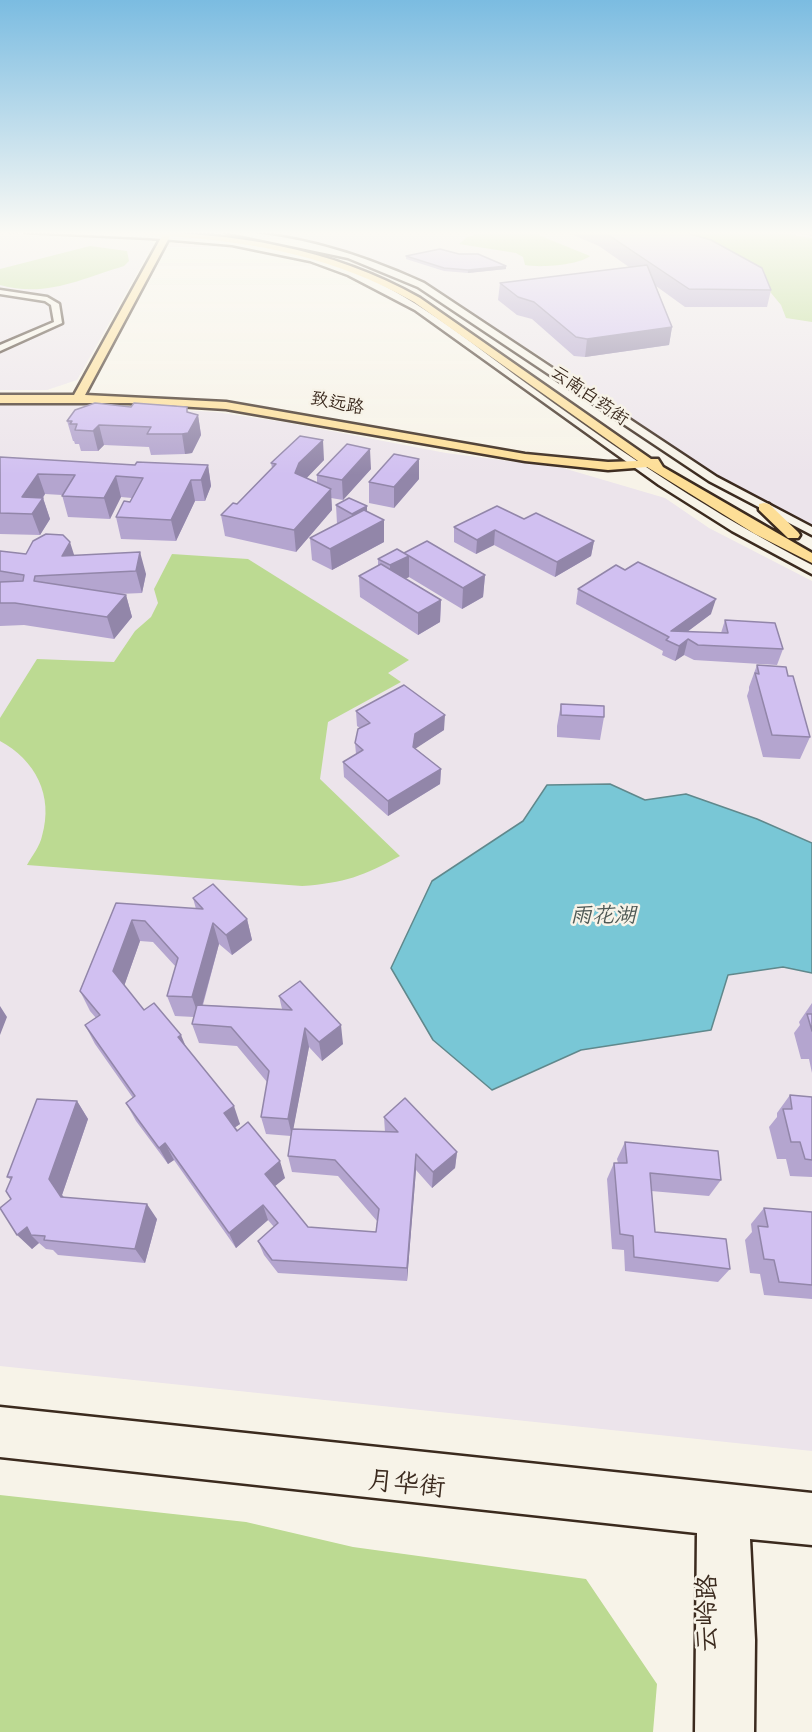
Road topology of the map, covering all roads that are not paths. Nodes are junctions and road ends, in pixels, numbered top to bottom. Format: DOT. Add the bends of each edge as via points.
graph roads {
  1 [pos="56,313"];
  2 [pos="128,313"];
  3 [pos="421,313"];
  4 [pos="435,313"];
  5 [pos="451,313"];
  6 [pos="461,313"];
  7 [pos="0,348"];
  8 [pos="0,397"];
  9 [pos="84,397"];
  10 [pos="625,432"];
  11 [pos="608,436"];
  12 [pos="662,456"];
  13 [pos="638,462"];
  14 [pos="696,478"];
  15 [pos="677,483"];
  16 [pos="764,507"];
  17 [pos="812,532"];
  18 [pos="793,535"];
  19 [pos="812,544"];
  20 [pos="812,559"];
  21 [pos="812,570"];
  22 [pos="0,1420"];
  23 [pos="0,1444"];
  24 [pos="812,1506"];
  25 [pos="723,1510"];
  26 [pos="812,1532"];
  27 [pos="710,1732"];
  28 [pos="739,1732"];
  1 -- 7 [label="street" via="58,323"];
  2 -- 9 [label="main road"];
  3 -- 13 [label="street"];
  4 -- 11 [label="main road, 云南白药街"];
  5 -- 10 [label="main road, 云南白药街"];
  6 -- 16 [label="street" via="677,456"];
  8 -- 9 [label="main road, 致远路"];
  9 -- 13 [label="main road, 致远路" via="222,405 487,453"];
  10 -- 11 [label="main road"];
  10 -- 12 [label="main road, 云南白药街"];
  11 -- 13 [label="main road, 云南白药街"];
  12 -- 13 [label="main road, 致远路"];
  12 -- 14 [label="main road, 云南白药街"];
  13 -- 15 [label="main road, 云南白药街"];
  13 -- 21 [label="street" via="757,540"];
  14 -- 15 [label="main road" via="683,477"];
  14 -- 18 [label="main road, 云南白药街"];
  15 -- 20 [label="main road, 云南白药街"];
  16 -- 17 [label="street"];
  16 -- 18 [label="main road"];
  18 -- 19 [label="main road, 云南白药街"];
  22 -- 25 [label="street, 月华街"];
  23 -- 25 [label="street, 月华街"];
  24 -- 25 [label="street, 月华街"];
  25 -- 26 [label="street, 月华街"];
  25 -- 27 [label="street, 云岭路"];
  25 -- 28 [label="street, 云岭路" via="741,1640"];
}
